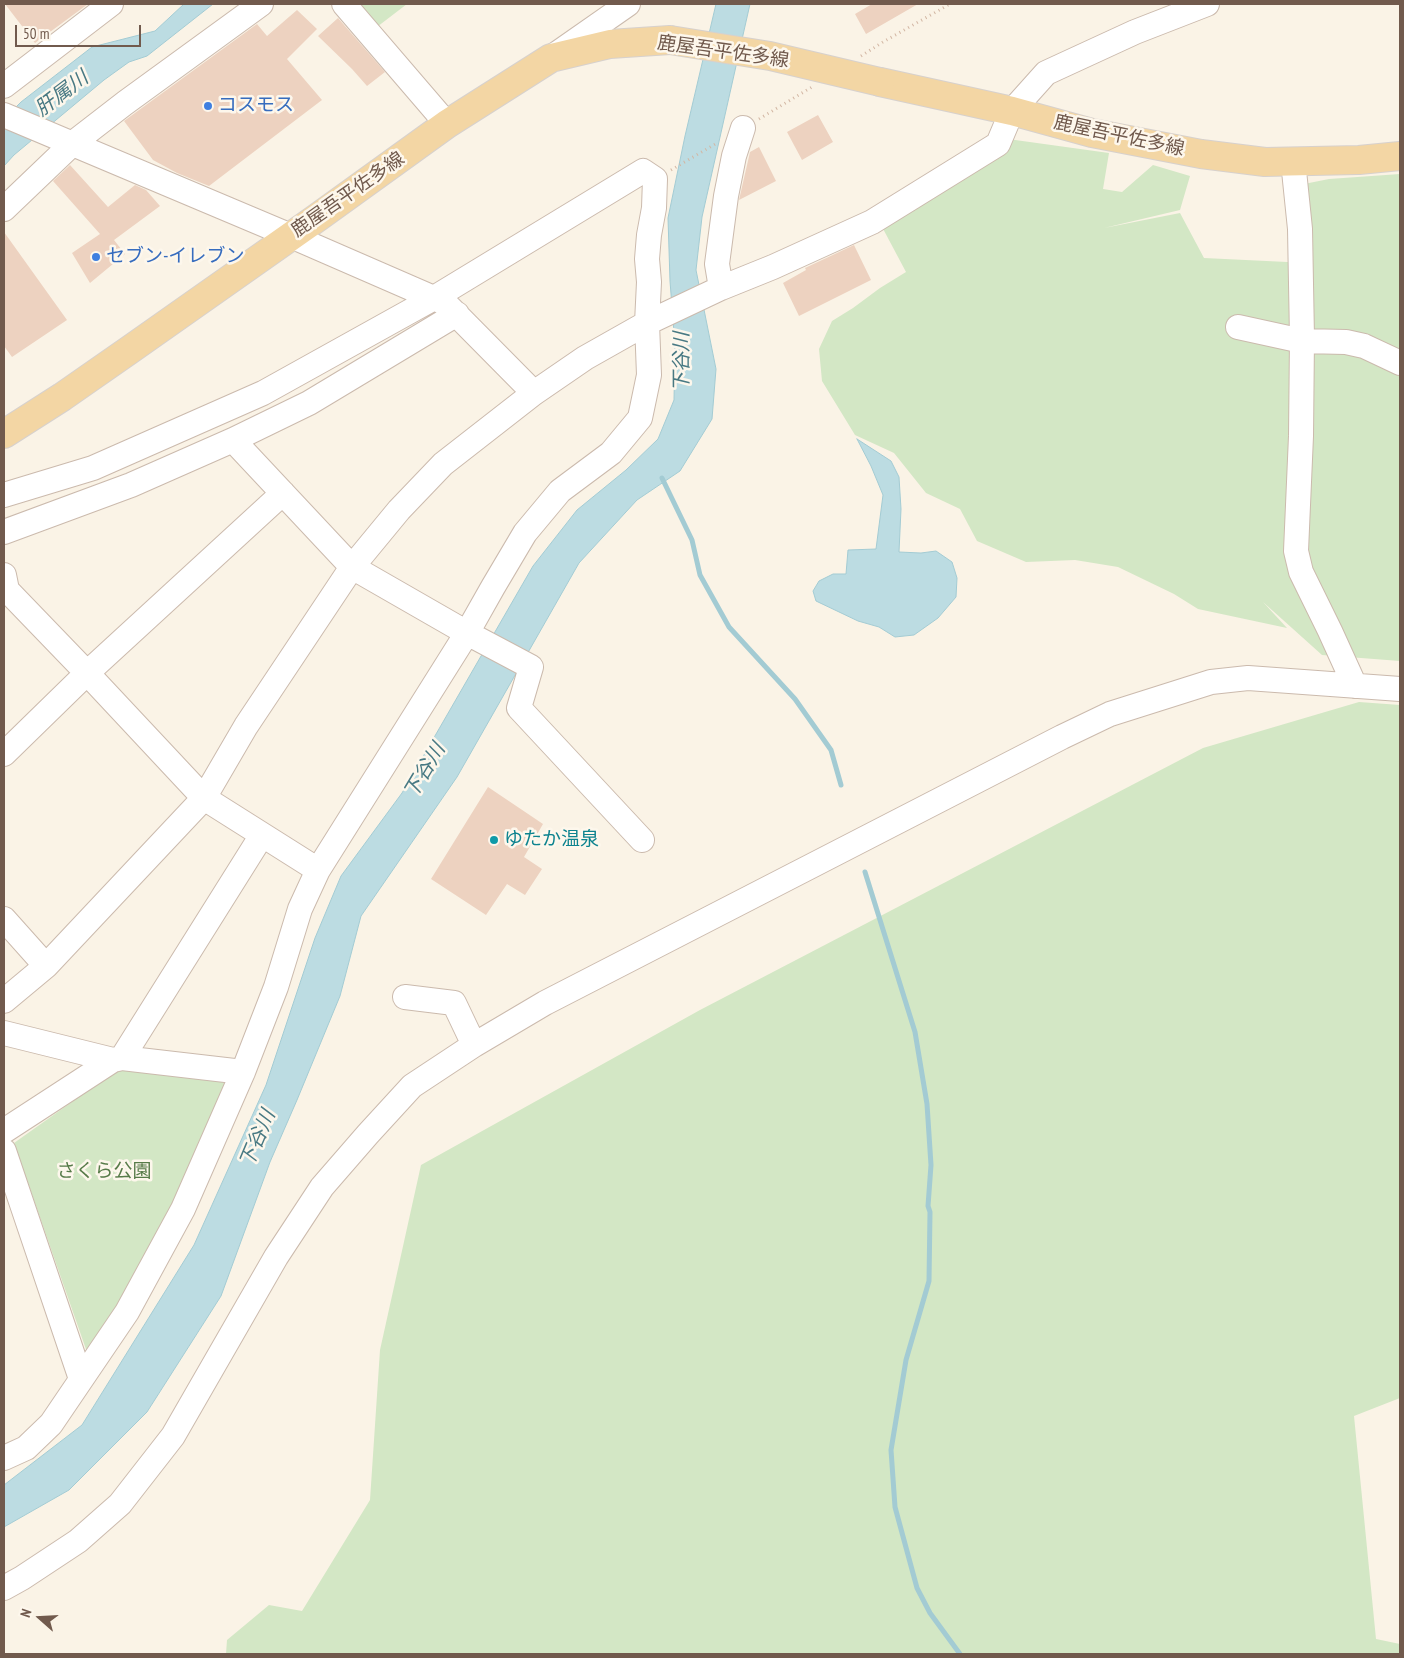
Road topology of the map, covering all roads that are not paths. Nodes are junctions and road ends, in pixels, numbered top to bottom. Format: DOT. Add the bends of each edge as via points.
graph roads {
  1 [pos="111,4"];
  2 [pos="261,4"];
  3 [pos="344,4"];
  4 [pos="628,4"];
  5 [pos="1207,4"];
  6 [pos="550,58"];
  7 [pos="4,86"];
  8 [pos="1012,111"];
  9 [pos="4,115"];
  10 [pos="447,124"];
  11 [pos="743,128"];
  12 [pos="72,144"];
  13 [pos="1400,156"];
  14 [pos="1293,161"];
  15 [pos="4,209"];
  16 [pos="291,236"];
  17 [pos="721,288"];
  18 [pos="434,298"];
  19 [pos="457,314"];
  20 [pos="647,323"];
  21 [pos="1238,327"];
  22 [pos="1302,341"];
  23 [pos="1400,363"];
  24 [pos="534,393"];
  25 [pos="4,434"];
  26 [pos="232,440"];
  27 [pos="282,493"];
  28 [pos="4,495"];
  29 [pos="4,532"];
  30 [pos="352,567"];
  31 [pos="5,586"];
  32 [pos="467,633"];
  33 [pos="87,673"];
  34 [pos="1355,686"];
  35 [pos="1400,689"];
  36 [pos="4,754"];
  37 [pos="204,798"];
  38 [pos="262,835"];
  39 [pos="642,840"];
  40 [pos="318,870"];
  41 [pos="4,919"];
  42 [pos="46,966"];
  43 [pos="405,997"];
  44 [pos="4,1001"];
  45 [pos="4,1033"];
  46 [pos="474,1045"];
  47 [pos="118,1059"];
  48 [pos="243,1072"];
  49 [pos="4,1131"];
  50 [pos="4,1152"];
  51 [pos="81,1380"];
  52 [pos="4,1458"];
  53 [pos="4,1588"];
  1 -- 7 [label="street"];
  2 -- 12 [label="street"];
  3 -- 10 [label="street"];
  4 -- 6 [label="street"];
  5 -- 8 [label="street" via="1134,32 1046,73"];
  6 -- 8 [label="main road, 鹿屋吾平佐多線, bridge" via="610,44 670,40 770,56"];
  6 -- 10 [label="main road, 鹿屋吾平佐多線"];
  8 -- 14 [label="main road, 鹿屋吾平佐多線" via="1092,133 1201,154 1264,162"];
  8 -- 17 [label="street" via="998,144 872,222 773,268"];
  9 -- 12 [label="street"];
  10 -- 16 [label="main road, 鹿屋吾平佐多線"];
  11 -- 17 [label="street" via="726,196 717,264"];
  12 -- 15 [label="street"];
  12 -- 16 [label="street"];
  13 -- 14 [label="main road, 鹿屋吾平佐多線"];
  14 -- 22 [label="street" via="1300,229"];
  16 -- 18 [label="street"];
  16 -- 25 [label="main road, 鹿屋吾平佐多線"];
  17 -- 20 [label="street"];
  18 -- 19 [label="street" via="446,303"];
  18 -- 20 [label="street" via="643,171 655,179 647,259"];
  18 -- 28 [label="street" via="263,393 93,468"];
  19 -- 24 [label="street"];
  19 -- 26 [label="street" via="309,403"];
  20 -- 24 [label="street" via="585,358"];
  20 -- 32 [label="street" via="649,375 640,418 611,453 560,491 525,533"];
  21 -- 22 [label="street"];
  22 -- 23 [label="street" via="1346,342 1364,346"];
  22 -- 34 [label="street" via="1296,551 1301,572"];
  24 -- 30 [label="street" via="443,464 399,510"];
  26 -- 27 [label="street"];
  26 -- 29 [label="street" via="130,485"];
  27 -- 30 [label="street"];
  27 -- 33 [label="street"];
  30 -- 32 [label="street"];
  30 -- 37 [label="street" via="246,726"];
  31 -- 33 [label="street"];
  32 -- 39 [label="street" via="531,667 519,708"];
  32 -- 40 [label="street"];
  33 -- 36 [label="street"];
  33 -- 37 [label="street"];
  34 -- 35 [label="street"];
  34 -- 46 [label="street" via="1248,678 1211,682 1110,714 545,1003"];
  37 -- 38 [label="street"];
  37 -- 42 [label="street"];
  38 -- 40 [label="street"];
  38 -- 47 [label="street"];
  40 -- 48 [label="street" via="300,909 276,987"];
  41 -- 42 [label="street"];
  42 -- 44 [label="street"];
  43 -- 46 [label="street" via="454,1003"];
  45 -- 47 [label="street"];
  46 -- 53 [label="street" via="412,1086 322,1187 276,1257 173,1436 120,1504 78,1542"];
  47 -- 48 [label="street"];
  47 -- 49 [label="street"];
  48 -- 51 [label="street" via="183,1209 127,1312"];
  50 -- 51 [label="street"];
  51 -- 52 [label="street" via="51,1424 26,1448"];
}
